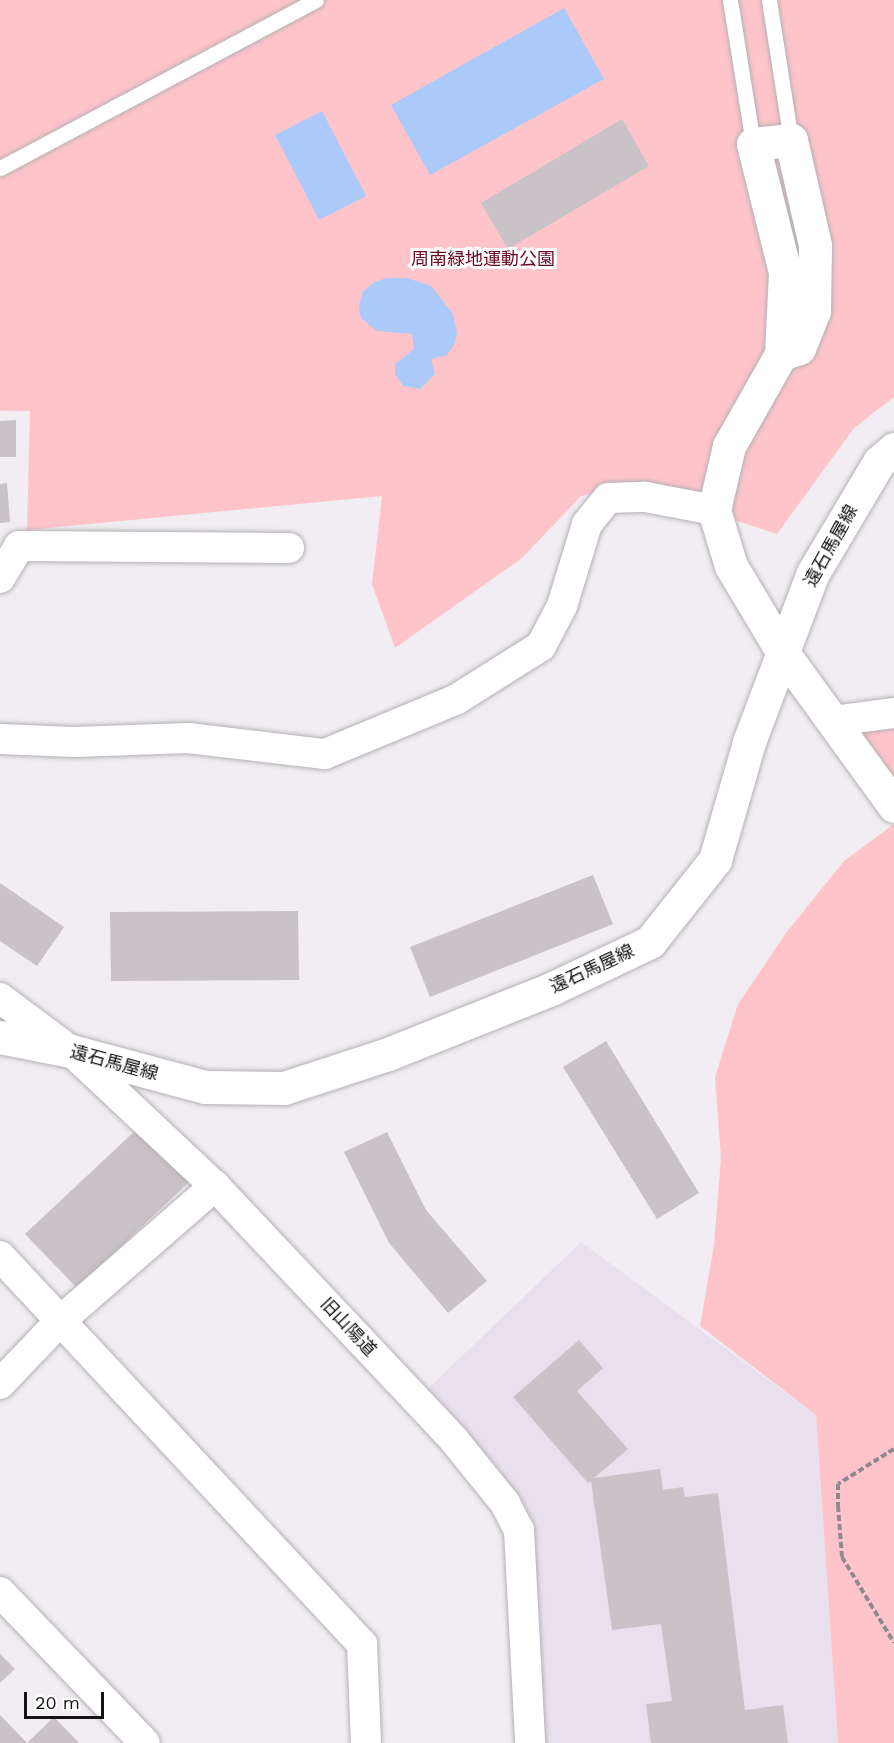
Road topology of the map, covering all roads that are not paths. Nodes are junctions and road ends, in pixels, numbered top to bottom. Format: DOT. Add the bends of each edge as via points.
graph roads {
  1 [pos="316,0"];
  2 [pos="730,0"];
  3 [pos="769,0"];
  4 [pos="791,140"];
  5 [pos="753,144"];
  6 [pos="0,168"];
  7 [pos="781,354"];
  8 [pos="894,449"];
  9 [pos="714,510"];
  10 [pos="290,548"];
  11 [pos="0,578"];
  12 [pos="783,653"];
  13 [pos="894,713"];
  14 [pos="834,721"];
  15 [pos="0,738"];
  16 [pos="894,806"];
  17 [pos="0,998"];
  18 [pos="0,1036"];
  19 [pos="71,1051"];
  20 [pos="215,1186"];
  21 [pos="0,1256"];
  22 [pos="60,1321"];
  23 [pos="0,1384"];
  24 [pos="0,1592"];
  25 [pos="145,1743"];
  26 [pos="366,1743"];
  27 [pos="530,1743"];
  1 -- 6 [label="lane"];
  2 -- 5 [label="lane"];
  3 -- 4 [label="lane"];
  4 -- 5 [label="street"];
  4 -- 7 [label="street" via="815,245 814,311 799,348"];
  5 -- 7 [label="street" via="784,272"];
  7 -- 9 [label="street" via="729,446"];
  8 -- 12 [label="street, 遠石馬屋線" via="879,462 813,573"];
  9 -- 12 [label="street" via="731,566"];
  9 -- 15 [label="street" via="646,498 608,498 587,524 562,606 541,646 457,699 325,754 188,738 74,742"];
  10 -- 11 [label="street" via="19,546"];
  12 -- 14 [label="street"];
  12 -- 19 [label="street, 遠石馬屋線" via="749,742 715,860 650,942 519,1002 388,1054 284,1088 205,1087"];
  13 -- 14 [label="street"];
  14 -- 16 [label="street"];
  17 -- 19 [label="street, 旧山陽道"];
  18 -- 19 [label="street, 遠石馬屋線"];
  19 -- 20 [label="street, 旧山陽道"];
  20 -- 22 [label="street"];
  20 -- 27 [label="street, 旧山陽道" via="454,1440 505,1503 519,1530"];
  21 -- 22 [label="street"];
  22 -- 23 [label="street"];
  22 -- 26 [label="street" via="362,1644"];
  24 -- 25 [label="street"];
}
